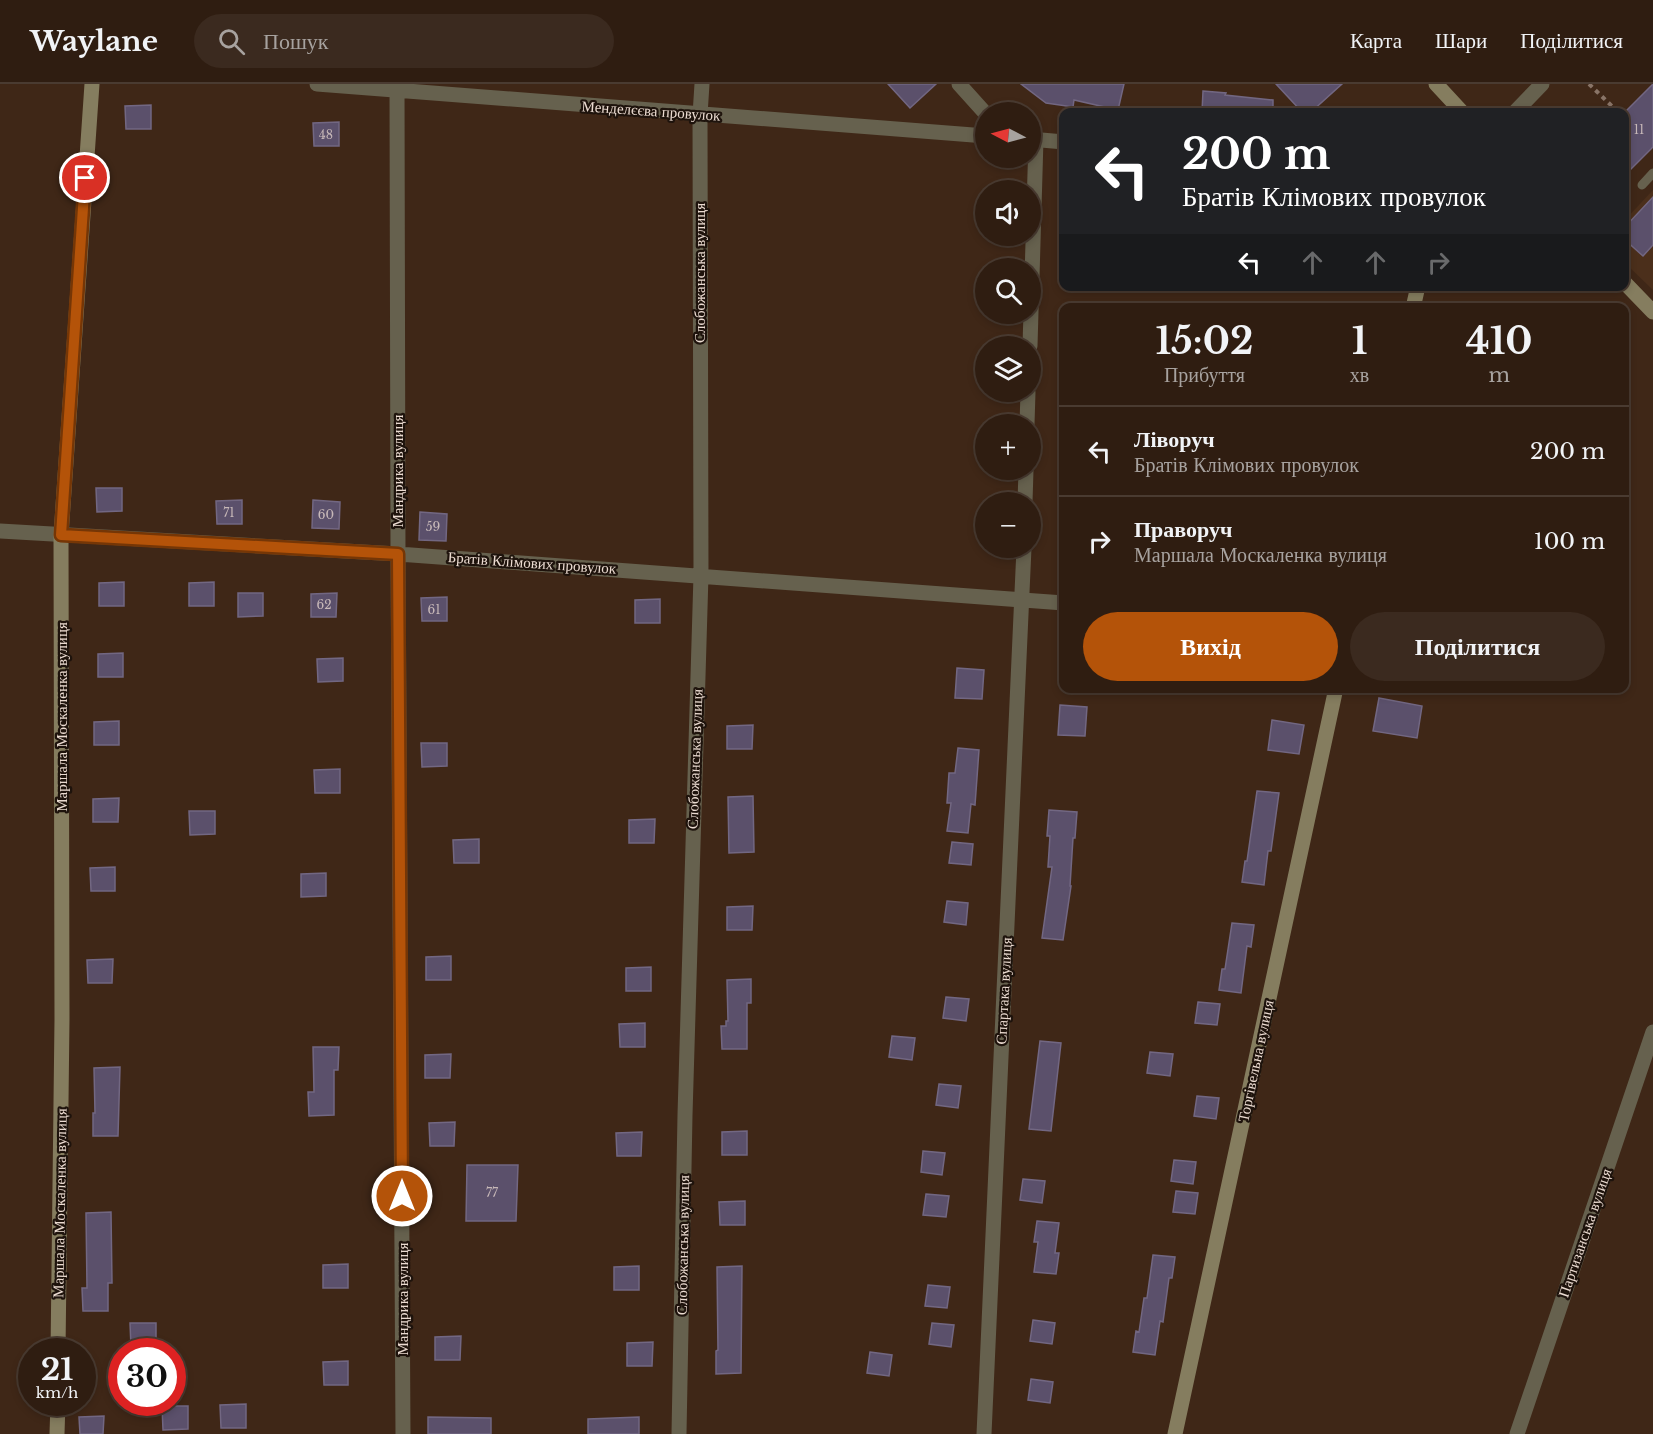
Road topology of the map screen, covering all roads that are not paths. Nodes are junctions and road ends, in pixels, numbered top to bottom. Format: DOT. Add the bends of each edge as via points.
graph roads {
  1 [pos="92,84"];
  2 [pos="317,84"];
  3 [pos="702,84"];
  4 [pos="959,84"];
  5 [pos="1436,84"];
  6 [pos="1542,84"];
  7 [pos="397,88"];
  8 [pos="975,102"];
  9 [pos="1458,108"];
  10 [pos="1519,108"];
  11 [pos="700,115"];
  12 [pos="975,135"];
  13 [pos="1041,140"];
  14 [pos="1059,142"];
  15 [pos="1033,168"];
  16 [pos="1653,173"];
  17 [pos="1642,185"];
  18 [pos="1629,287"];
  19 [pos="1653,312"];
  20 [pos="1030,336"];
  21 [pos="0,531"];
  22 [pos="61,535"];
  23 [pos="398,554"];
  24 [pos="1024,558"];
  25 [pos="701,575"];
  26 [pos="1022,600"];
  27 [pos="1059,603"];
  28 [pos="1335,693"];
  29 [pos="1653,1032"];
  30 [pos="58,1338"];
  31 [pos="58,1416"];
  32 [pos="57,1434"];
  33 [pos="404,1434"];
  34 [pos="679,1434"];
  35 [pos="984,1434"];
  36 [pos="1175,1434"];
  37 [pos="1517,1434"];
  1 -- 22 [label="street, Маршала Москаленка вулиця"];
  2 -- 7 [label="street, Менделєєва провулок"];
  3 -- 11 [label="street, Слобожанська вулиця"];
  4 -- 8 [label="street"];
  5 -- 9 [label="street"];
  6 -- 10 [label="street"];
  7 -- 11 [label="street, Менделєєва провулок"];
  7 -- 23 [label="street, Мандрика вулиця"];
  11 -- 12 [label="street, Менделєєва провулок"];
  11 -- 25 [label="street, Слобожанська вулиця"];
  13 -- 14 [label="street"];
  15 -- 20 [label="street"];
  16 -- 17 [label="lane"];
  18 -- 19 [label="street"];
  21 -- 22 [label="street, Братів Клімових провулок"];
  22 -- 23 [label="street, Братів Клімових провулок"];
  22 -- 30 [label="street, Маршала Москаленка вулиця"];
  23 -- 25 [label="street, Братів Клімових провулок"];
  23 -- 33 [label="street, Мандрика вулиця"];
  24 -- 26 [label="street, Спартака вулиця"];
  25 -- 26 [label="street, Братів Клімових провулок"];
  25 -- 34 [label="street, Слобожанська вулиця"];
  26 -- 27 [label="street, Братів Клімових провулок"];
  26 -- 35 [label="street, Спартака вулиця"];
  28 -- 36 [label="street, Торгівельна вулиця"];
  29 -- 37 [label="street, Партизанська вулиця"];
  31 -- 32 [label="street"];
}
